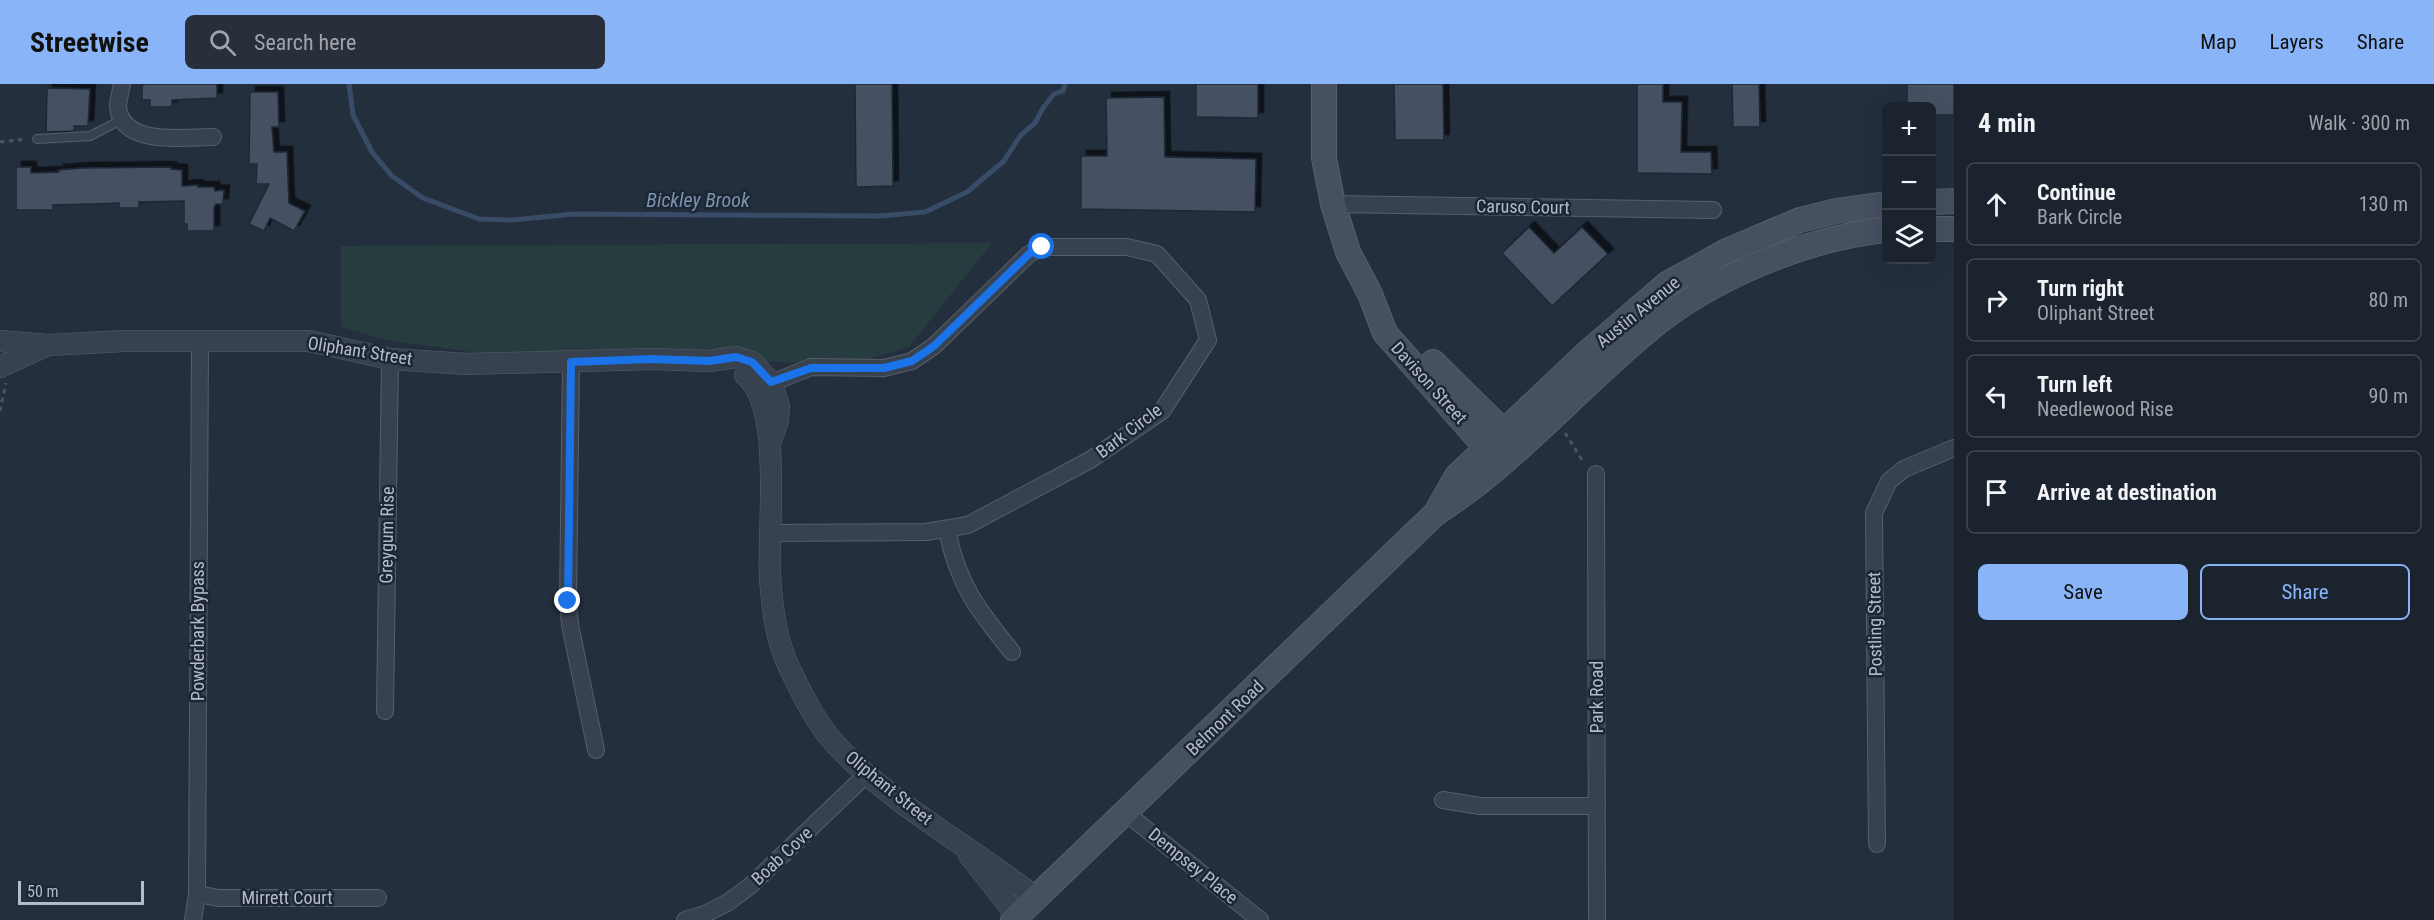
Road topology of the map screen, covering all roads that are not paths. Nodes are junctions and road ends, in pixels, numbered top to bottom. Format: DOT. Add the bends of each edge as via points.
graph roads {
  1 [pos="122,84"];
  2 [pos="1324,84"];
  3 [pos="123,119"];
  4 [pos="213,137"];
  5 [pos="37,139"];
  6 [pos="1954,201"];
  7 [pos="1936,202"];
  8 [pos="1333,204"];
  9 [pos="1882,205"];
  10 [pos="1713,210"];
  11 [pos="1936,229"];
  12 [pos="1954,229"];
  13 [pos="1882,232"];
  14 [pos="0,341"];
  15 [pos="200,341"];
  16 [pos="48,345"];
  17 [pos="0,348"];
  18 [pos="390,358"];
  19 [pos="0,362"];
  20 [pos="571,362"];
  21 [pos="0,368"];
  22 [pos="765,385"];
  23 [pos="1502,447"];
  24 [pos="1954,448"];
  25 [pos="1596,474"];
  26 [pos="947,530"];
  27 [pos="770,533"];
  28 [pos="1012,652"];
  29 [pos="385,711"];
  30 [pos="596,750"];
  31 [pos="867,774"];
  32 [pos="1443,800"];
  33 [pos="1597,806"];
  34 [pos="1126,813"];
  35 [pos="1877,844"];
  36 [pos="966,850"];
  37 [pos="197,894"];
  38 [pos="1035,897"];
  39 [pos="378,898"];
  40 [pos="1015,918"];
  41 [pos="193,920"];
  42 [pos="685,920"];
  43 [pos="1260,920"];
  44 [pos="1597,920"];
  1 -- 3 [label="street" via="118,107"];
  2 -- 8 [label="main road, Davison Street" via="1324,158"];
  3 -- 4 [label="street" via="135,132 153,138"];
  3 -- 5 [label="lane" via="90,136"];
  6 -- 7 [label="main road"];
  8 -- 10 [label="street, Caruso Court"];
  8 -- 23 [label="main road, Davison Street" via="1348,252 1370,294 1450,381"];
  9 -- 23 [label="main road, Austin Avenue" via="1800,220 1727,251 1667,284"];
  11 -- 12 [label="main road"];
  13 -- 23 [label="main road, Austin Avenue" via="1836,239 1772,259 1715,286 1647,331 1552,416"];
  14 -- 16 [label="street, Oliphant Street"];
  15 -- 16 [label="street, Oliphant Street"];
  15 -- 18 [label="street, Oliphant Street" via="309,341"];
  15 -- 37 [label="street, Powderbark Bypass"];
  16 -- 21 [label="street, Oliphant Street"];
  17 -- 19 [label="street"];
  18 -- 20 [label="street, Oliphant Street" via="467,364"];
  18 -- 29 [label="street, Greygum Rise"];
  20 -- 22 [label="street, Oliphant Street" via="709,361 736,357 752,362"];
  20 -- 30 [label="street" via="568,601"];
  22 -- 26 [label="street, Bark Circle" via="811,368 884,368 912,361 934,346 1029,254 1042,247 1127,247 1157,254 1198,300 1208,339 1162,411 1090,460 968,525"];
  22 -- 27 [label="street, Oliphant Street" via="779,406 770,442"];
  23 -- 34 [label="main road, Belmont Road" via="1457,476 1436,513"];
  24 -- 35 [label="street, Postling Street" via="1904,469 1889,481 1874,513"];
  25 -- 33 [label="street, Park Road"];
  26 -- 27 [label="street, Bark Circle"];
  26 -- 28 [label="street" via="955,566 969,596"];
  27 -- 31 [label="street, Oliphant Street" via="773,613 788,667 814,715 836,745"];
  31 -- 36 [label="street, Oliphant Street"];
  31 -- 42 [label="street, Boab Cove" via="750,886 713,911"];
  32 -- 33 [label="street" via="1480,806"];
  33 -- 44 [label="street, Park Road"];
  34 -- 38 [label="main road, Belmont Road"];
  34 -- 43 [label="street, Dempsey Place"];
  36 -- 38 [label="street, Oliphant Street"];
  36 -- 40 [label="street, Oliphant Street"];
  37 -- 39 [label="street, Mirrett Court" via="219,898"];
  37 -- 41 [label="street, Powderbark Bypass"];
  38 -- 40 [label="main road, Belmont Road"];
}
